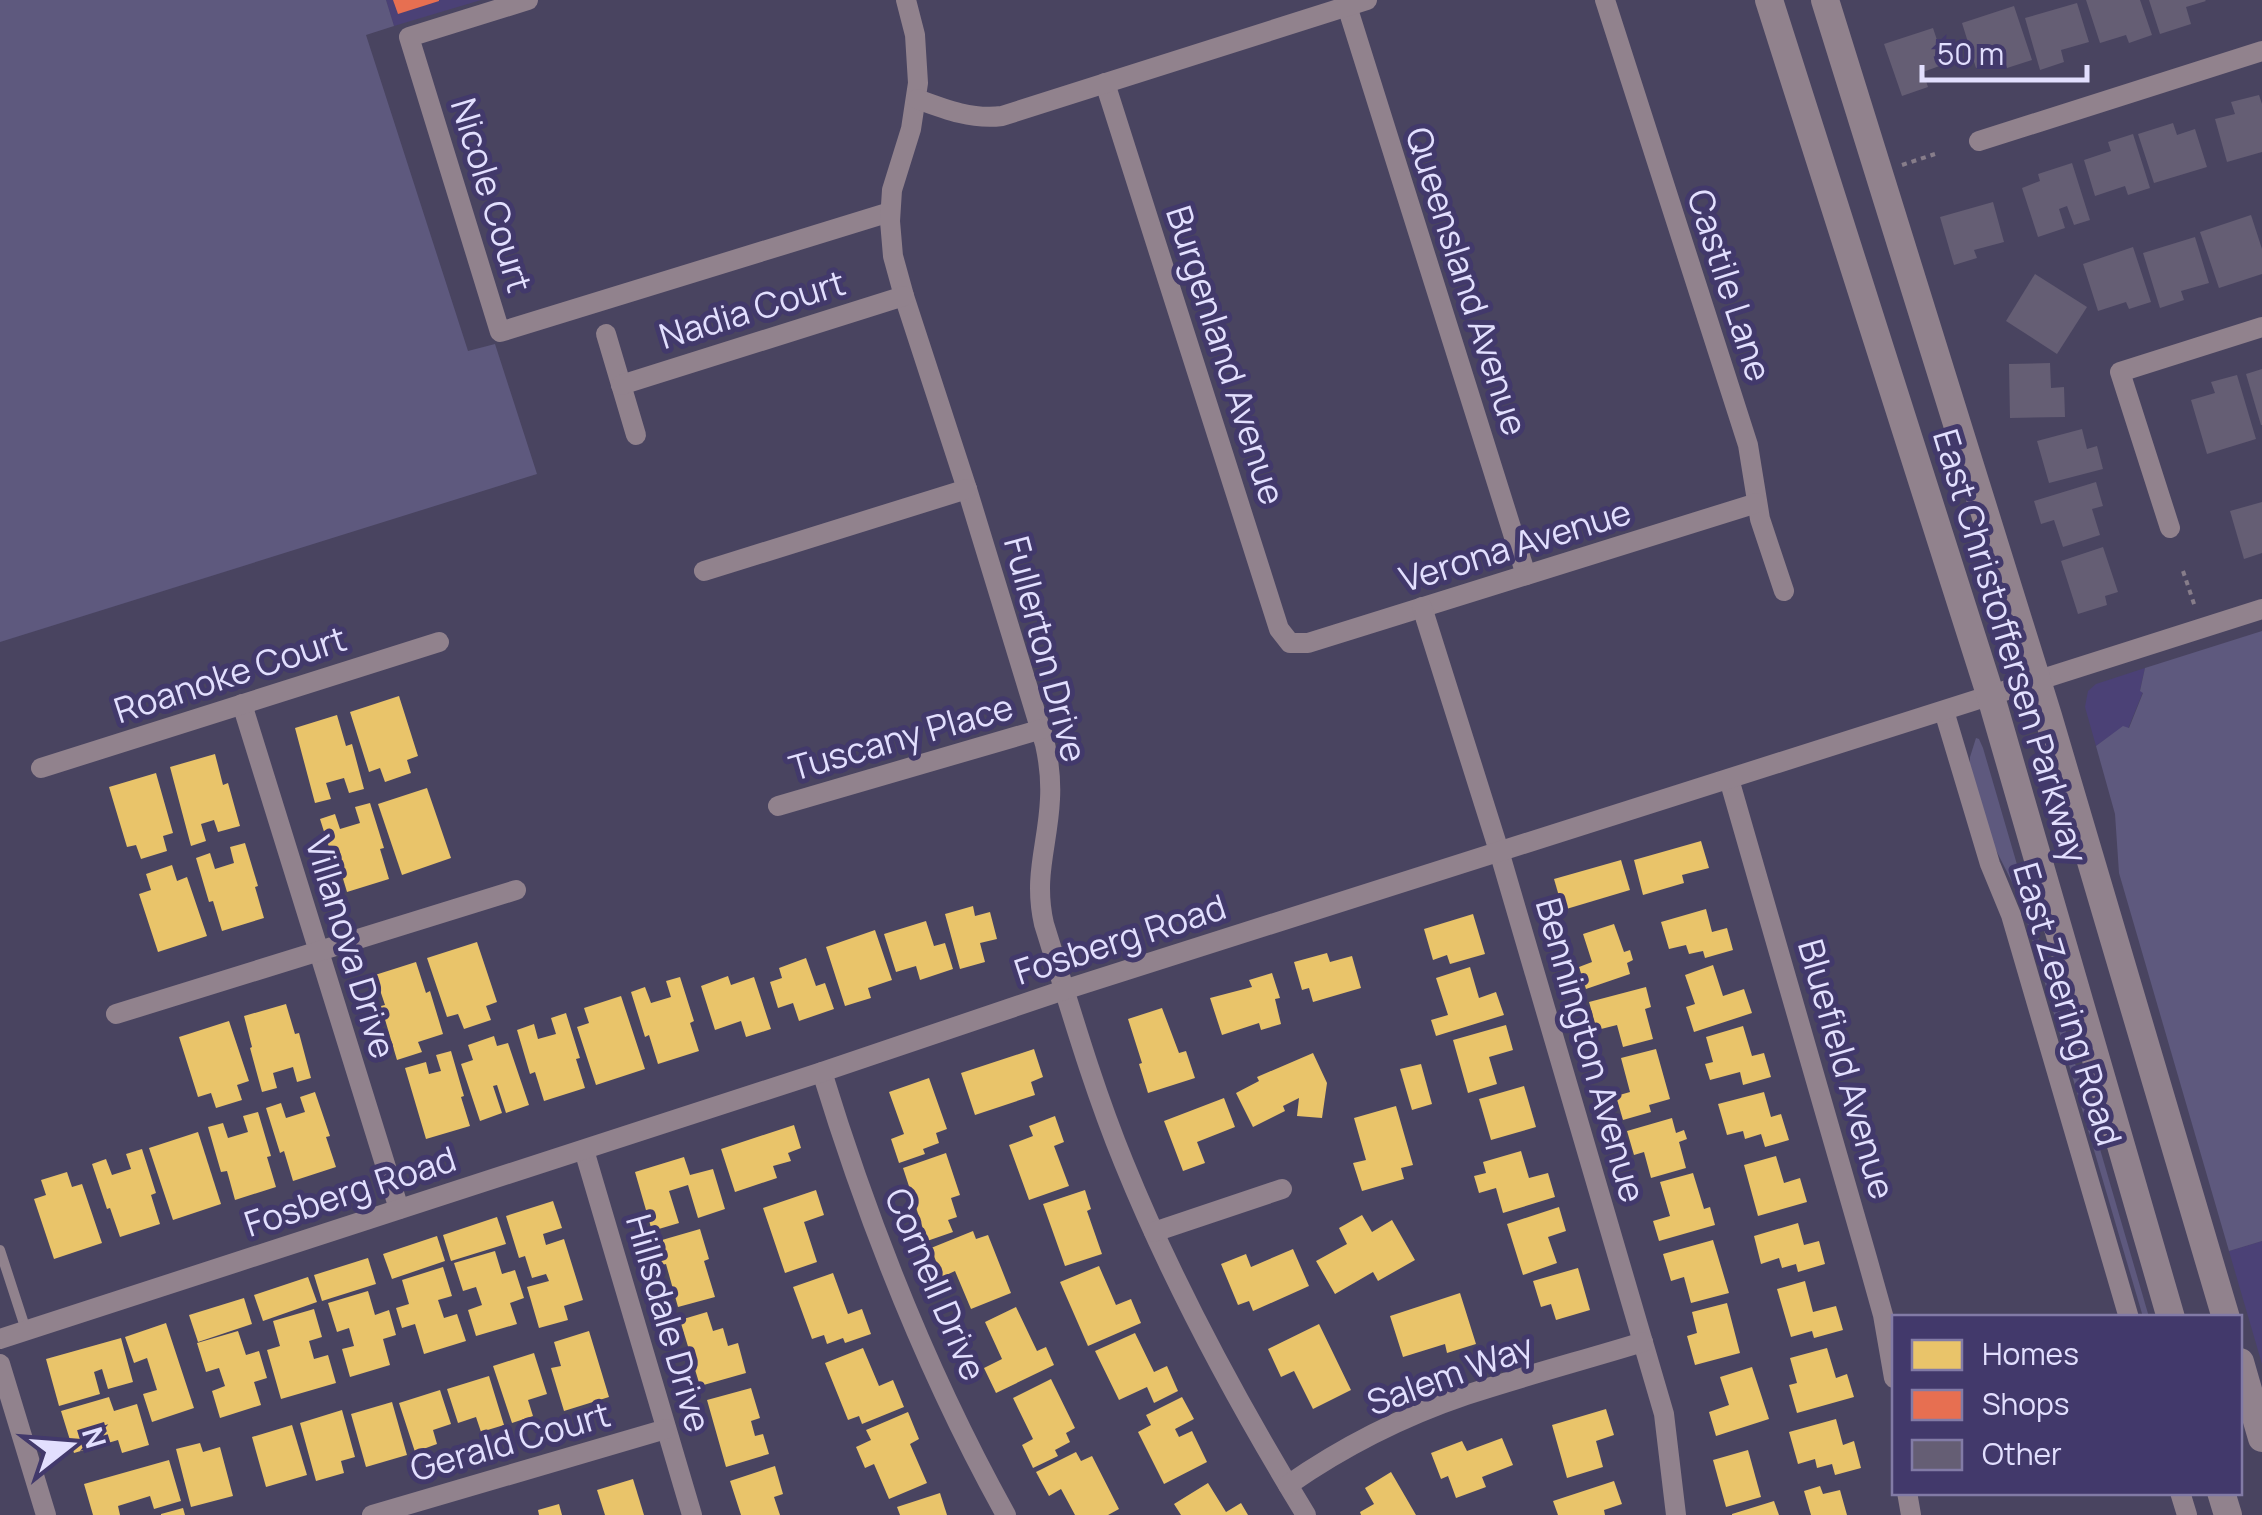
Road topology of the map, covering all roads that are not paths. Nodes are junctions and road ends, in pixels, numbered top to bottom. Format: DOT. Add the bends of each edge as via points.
graph roads {
  1 [pos="528,0"];
  2 [pos="906,0"];
  3 [pos="1605,0"];
  4 [pos="1769,0"];
  5 [pos="1824,0"];
  6 [pos="1357,3"];
  7 [pos="2262,51"];
  8 [pos="1105,83"];
  9 [pos="917,99"];
  10 [pos="1978,141"];
  11 [pos="890,212"];
  12 [pos="904,296"];
  13 [pos="2262,327"];
  14 [pos="606,334"];
  15 [pos="621,385"];
  16 [pos="636,435"];
  17 [pos="967,488"];
  18 [pos="1757,503"];
  19 [pos="2170,528"];
  20 [pos="704,571"];
  21 [pos="1526,575"];
  22 [pos="1784,592"];
  23 [pos="1422,607"];
  24 [pos="2262,609"];
  25 [pos="439,642"];
  26 [pos="1290,643"];
  27 [pos="2038,682"];
  28 [pos="1991,696"];
  29 [pos="242,704"];
  30 [pos="1944,711"];
  31 [pos="1042,730"];
  32 [pos="42,768"];
  33 [pos="1729,779"];
  34 [pos="778,806"];
  35 [pos="1499,851"];
  36 [pos="516,890"];
  37 [pos="319,951"];
  38 [pos="1064,990"];
  39 [pos="116,1014"];
  40 [pos="822,1072"];
  41 [pos="584,1150"];
  42 [pos="1282,1189"];
  43 [pos="399,1209"];
  44 [pos="1154,1232"];
  45 [pos="0,1250"];
  46 [pos="2128,1315"];
  47 [pos="2170,1315"];
  48 [pos="2225,1315"];
  49 [pos="26,1331"];
  50 [pos="0,1339"];
  51 [pos="1642,1342"];
  52 [pos="0,1364"];
  53 [pos="1892,1368"];
  54 [pos="2242,1369"];
  55 [pos="666,1429"];
  56 [pos="2262,1438"];
  57 [pos="1288,1485"];
  58 [pos="46,1515"];
  59 [pos="372,1515"];
  60 [pos="692,1515"];
  61 [pos="1006,1515"];
  62 [pos="1306,1515"];
  63 [pos="1676,1515"];
  1 -- 11 [label="street, Nicole Court" via="409,37 500,332"];
  2 -- 9 [label="street, Fullerton Drive" via="918,54"];
  3 -- 18 [label="street, Castile Lane" via="1748,445"];
  4 -- 28 [label="street, East Christoffersen Parkway"];
  5 -- 27 [label="street, East Christoffersen Parkway"];
  6 -- 8 [label="street"];
  6 -- 21 [label="street, Queensland Avenue"];
  7 -- 10 [label="street"];
  8 -- 9 [label="street" via="992,117"];
  8 -- 26 [label="street, Burgenland Avenue" via="1278,629"];
  9 -- 11 [label="street, Fullerton Drive"];
  11 -- 12 [label="street, Fullerton Drive"];
  12 -- 15 [label="street, Nadia Court"];
  12 -- 17 [label="street, Fullerton Drive"];
  13 -- 19 [label="street" via="2120,372"];
  14 -- 15 [label="street, Nadia Court"];
  15 -- 16 [label="street, Nadia Court"];
  17 -- 20 [label="street"];
  17 -- 31 [label="street, Fullerton Drive"];
  18 -- 21 [label="street, Verona Avenue"];
  18 -- 22 [label="street, Castile Lane"];
  21 -- 23 [label="street, Verona Avenue"];
  23 -- 26 [label="street, Verona Avenue"];
  23 -- 35 [label="street, Bennington Avenue"];
  24 -- 27 [label="street, Fosberg Road"];
  25 -- 29 [label="street, Roanoke Court"];
  27 -- 28 [label="street, Fosberg Road"];
  27 -- 48 [label="street, East Christoffersen Parkway"];
  28 -- 30 [label="street, Fosberg Road"];
  28 -- 47 [label="street, East Christoffersen Parkway"];
  29 -- 32 [label="street, Roanoke Court"];
  29 -- 37 [label="street, Villanova Drive"];
  30 -- 33 [label="street, Fosberg Road"];
  30 -- 46 [label="street, East Zeering Road"];
  31 -- 34 [label="street, Tuscany Place"];
  31 -- 38 [label="street, Fullerton Drive" via="1050,800 1039,897"];
  33 -- 35 [label="street, Fosberg Road"];
  33 -- 53 [label="street, Bluefield Avenue" via="1878,1296"];
  35 -- 38 [label="street, Fosberg Road"];
  35 -- 51 [label="street, Bennington Avenue"];
  36 -- 37 [label="street"];
  37 -- 39 [label="street"];
  37 -- 43 [label="street, Villanova Drive"];
  38 -- 40 [label="street, Fosberg Road"];
  38 -- 44 [label="street, Fullerton Drive" via="1108,1123"];
  40 -- 41 [label="street, Fosberg Road"];
  40 -- 61 [label="street, Cornell Drive" via="907,1311"];
  41 -- 43 [label="street, Fosberg Road"];
  41 -- 55 [label="street, Hillsdale Drive"];
  42 -- 44 [label="street"];
  43 -- 49 [label="street, Fosberg Road"];
  44 -- 57 [label="street, Fullerton Drive"];
  45 -- 49 [label="lane"];
  49 -- 50 [label="street, Fosberg Road"];
  51 -- 57 [label="street, Salem Way" via="1432,1408"];
  51 -- 63 [label="street, Bennington Avenue" via="1664,1414"];
  52 -- 58 [label="street"];
  54 -- 56 [label="street"];
  55 -- 59 [label="street, Gerald Court"];
  55 -- 60 [label="street, Hillsdale Drive"];
  57 -- 62 [label="street, Fullerton Drive"];
}
